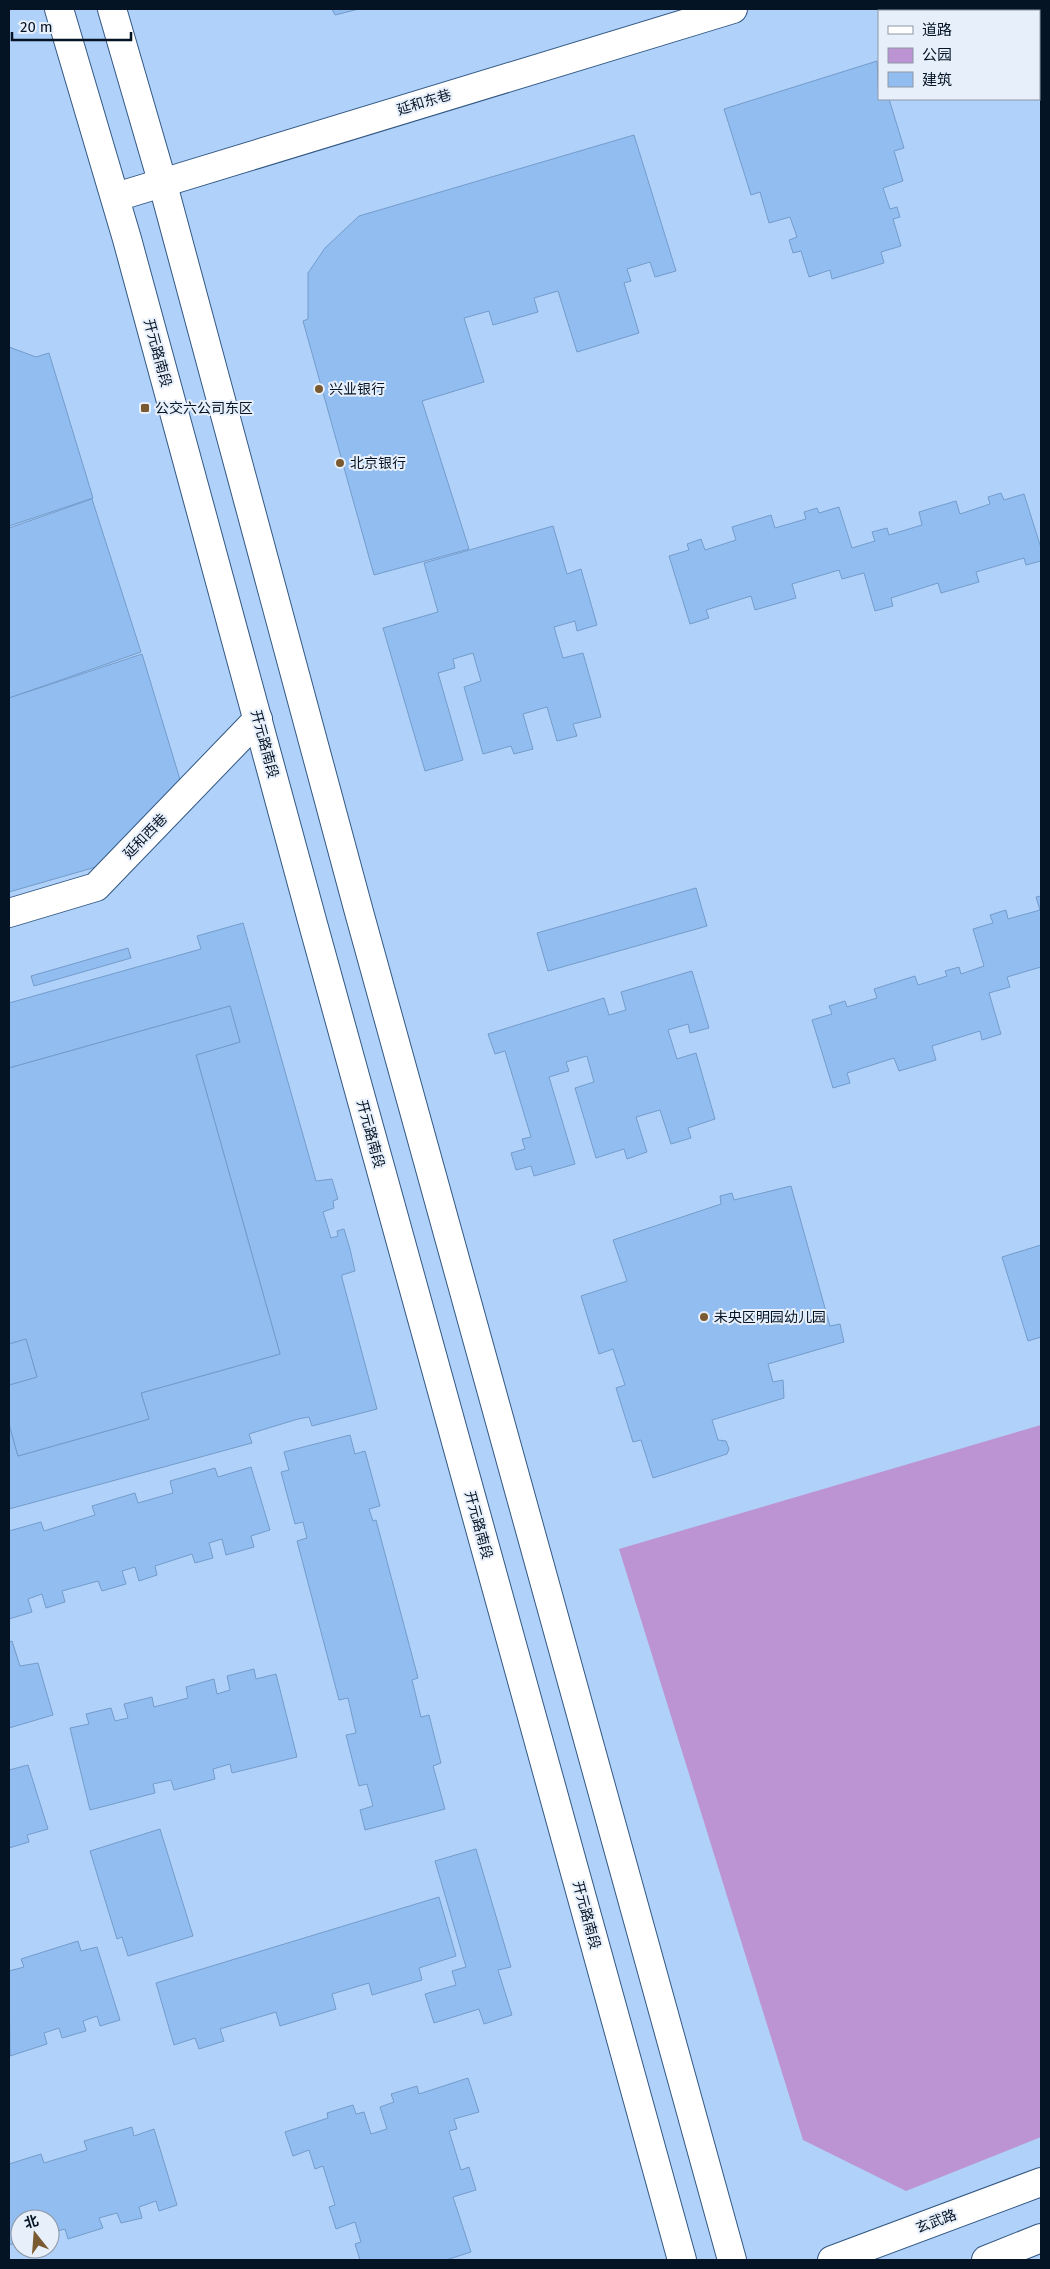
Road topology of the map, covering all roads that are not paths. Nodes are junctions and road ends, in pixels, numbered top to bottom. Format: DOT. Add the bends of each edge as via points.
graph roads {
  1 [pos="59,9"];
  2 [pos="112,9"];
  3 [pos="732,9"];
  4 [pos="162,181"];
  5 [pos="116,197"];
  6 [pos="258,718"];
  7 [pos="9,913"];
  8 [pos="1041,2182"];
  9 [pos="1041,2238"];
  10 [pos="682,2260"];
  11 [pos="732,2260"];
  12 [pos="832,2260"];
  13 [pos="986,2260"];
  1 -- 5 [label="street, 开元路南段"];
  2 -- 4 [label="street"];
  3 -- 4 [label="street, 延和东巷"];
  4 -- 5 [label="street, 延和东巷"];
  4 -- 11 [label="street" via="361,922"];
  5 -- 6 [label="street, 开元路南段"];
  6 -- 7 [label="street, 延和西巷" via="96,887"];
  6 -- 10 [label="street, 开元路南段"];
  8 -- 12 [label="street, 玄武路"];
  9 -- 13 [label="street"];
}
